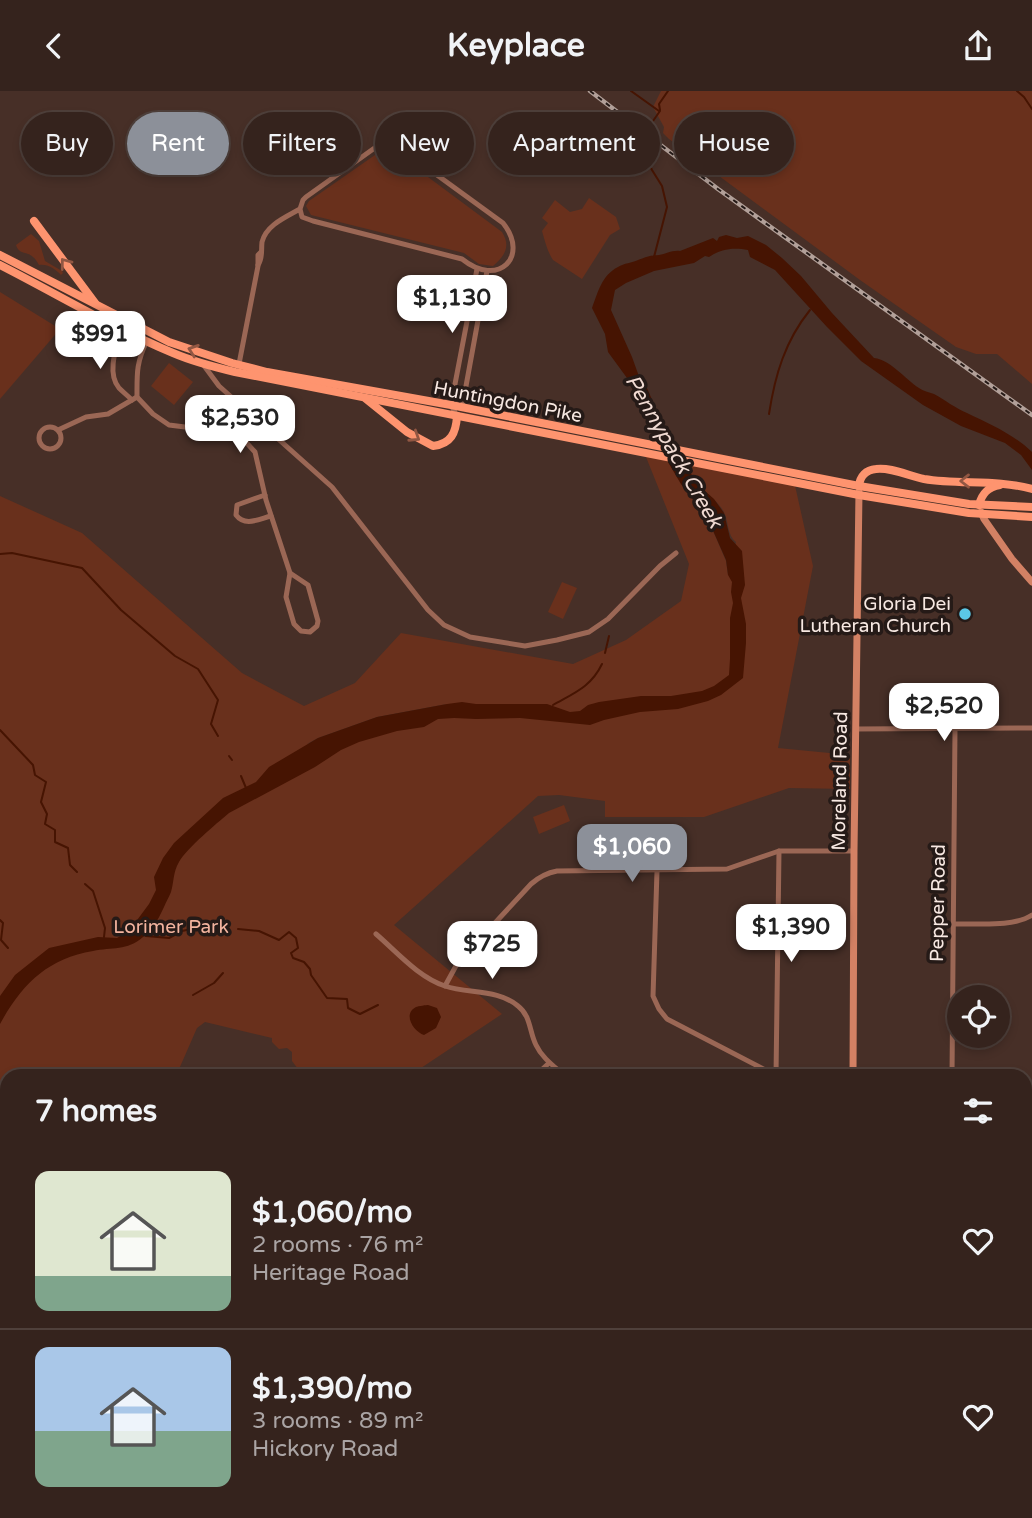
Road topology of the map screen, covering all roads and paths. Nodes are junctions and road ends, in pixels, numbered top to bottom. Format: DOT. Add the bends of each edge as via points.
graph roads {
  1 [pos="300,209"];
  2 [pos="34,221"];
  3 [pos="0,255"];
  4 [pos="0,265"];
  5 [pos="477,269"];
  6 [pos="487,271"];
  7 [pos="96,305"];
  8 [pos="122,328"];
  9 [pos="147,341"];
  10 [pos="202,363"];
  11 [pos="239,365"];
  12 [pos="134,398"];
  13 [pos="363,398"];
  14 [pos="451,405"];
  15 [pos="462,408"];
  16 [pos="457,416"];
  17 [pos="58,430"];
  18 [pos="1007,483"];
  19 [pos="1032,489"];
  20 [pos="859,491"];
  21 [pos="265,495"];
  22 [pos="1032,507"];
  23 [pos="981,510"];
  24 [pos="271,516"];
  25 [pos="1032,517"];
  26 [pos="676,553"];
  27 [pos="290,573"];
  28 [pos="1032,582"];
  29 [pos="1032,728"];
  30 [pos="856,729"];
  31 [pos="955,729"];
  32 [pos="779,851"];
  33 [pos="854,851"];
  34 [pos="657,870"];
  35 [pos="1032,915"];
  36 [pos="953,924"];
  37 [pos="376,933"];
  38 [pos="445,986"];
  39 [pos="549,1063"];
  40 [pos="543,1069"];
  41 [pos="556,1069"];
  42 [pos="763,1069"];
  43 [pos="777,1069"];
  44 [pos="853,1069"];
  45 [pos="952,1069"];
  1 -- 5 [label="street" via="302,217 462,259"];
  1 -- 6 [label="street" via="306,197 375,146 393,143 511,233 514,246 507,263"];
  1 -- 11 [label="street" via="268,229 263,238"];
  7 -- 2 [label="main road, one-way"];
  3 -- 7 [label="main road, Huntingdon Pike"];
  4 -- 8 [label="main road, Huntingdon Pike"];
  5 -- 6 [label="street"];
  5 -- 14 [label="street"];
  6 -- 15 [label="street"];
  11 -- 7 [label="main road, Huntingdon Pike, one-way" via="169,342"];
  8 -- 9 [label="main road, Huntingdon Pike"];
  8 -- 12 [label="street" via="113,376 117,386"];
  9 -- 10 [label="main road, Huntingdon Pike"];
  9 -- 12 [label="street" via="136,372"];
  10 -- 13 [label="main road, Huntingdon Pike"];
  10 -- 26 [label="street" via="219,386 332,487 428,610 444,625 470,636 525,646 589,632"];
  11 -- 14 [label="main road, Huntingdon Pike"];
  12 -- 17 [label="street" via="108,414 86,417"];
  12 -- 21 [label="street" via="169,425 220,429 245,441 255,452"];
  13 -- 16 [label="main road, Huntingdon Pike"];
  13 -- 16 [label="main road, one-way" via="430,446 453,437"];
  14 -- 15 [label="main road, Huntingdon Pike"];
  14 -- 16 [label="street"];
  15 -- 16 [label="street"];
  15 -- 20 [label="main road, Huntingdon Pike" via="842,482"];
  16 -- 20 [label="main road, Huntingdon Pike"];
  17 -- 17 [label="street" via="48,426 41,431 42,446 58,446"];
  18 -- 19 [label="main road"];
  18 -- 20 [label="main road, one-way" via="924,479 882,469 866,473"];
  18 -- 23 [label="main road" via="985,492"];
  20 -- 23 [label="main road, Huntingdon Pike"];
  20 -- 30 [label="street, Moreland Road"];
  21 -- 24 [label="street"];
  21 -- 24 [label="street" via="237,505 236,515 244,522"];
  22 -- 23 [label="main road, Huntingdon Pike"];
  23 -- 25 [label="main road, Huntingdon Pike"];
  23 -- 28 [label="street"];
  24 -- 27 [label="street"];
  27 -- 27 [label="street" via="286,597 294,624 310,632 318,621 310,588"];
  29 -- 31 [label="street"];
  30 -- 31 [label="street"];
  30 -- 33 [label="street, Moreland Road"];
  31 -- 36 [label="street, Pepper Road"];
  32 -- 33 [label="street"];
  32 -- 34 [label="street" via="727,869"];
  32 -- 43 [label="street"];
  33 -- 44 [label="street, Moreland Road"];
  34 -- 38 [label="street" via="548,873 459,961"];
  34 -- 42 [label="street" via="653,996 659,1009 667,1019"];
  35 -- 36 [label="street" via="1013,923"];
  36 -- 45 [label="street, Pepper Road"];
  37 -- 38 [label="street" via="422,975"];
  38 -- 39 [label="street" via="499,996 516,1004"];
  39 -- 40 [label="street"];
  39 -- 41 [label="street"];
}
